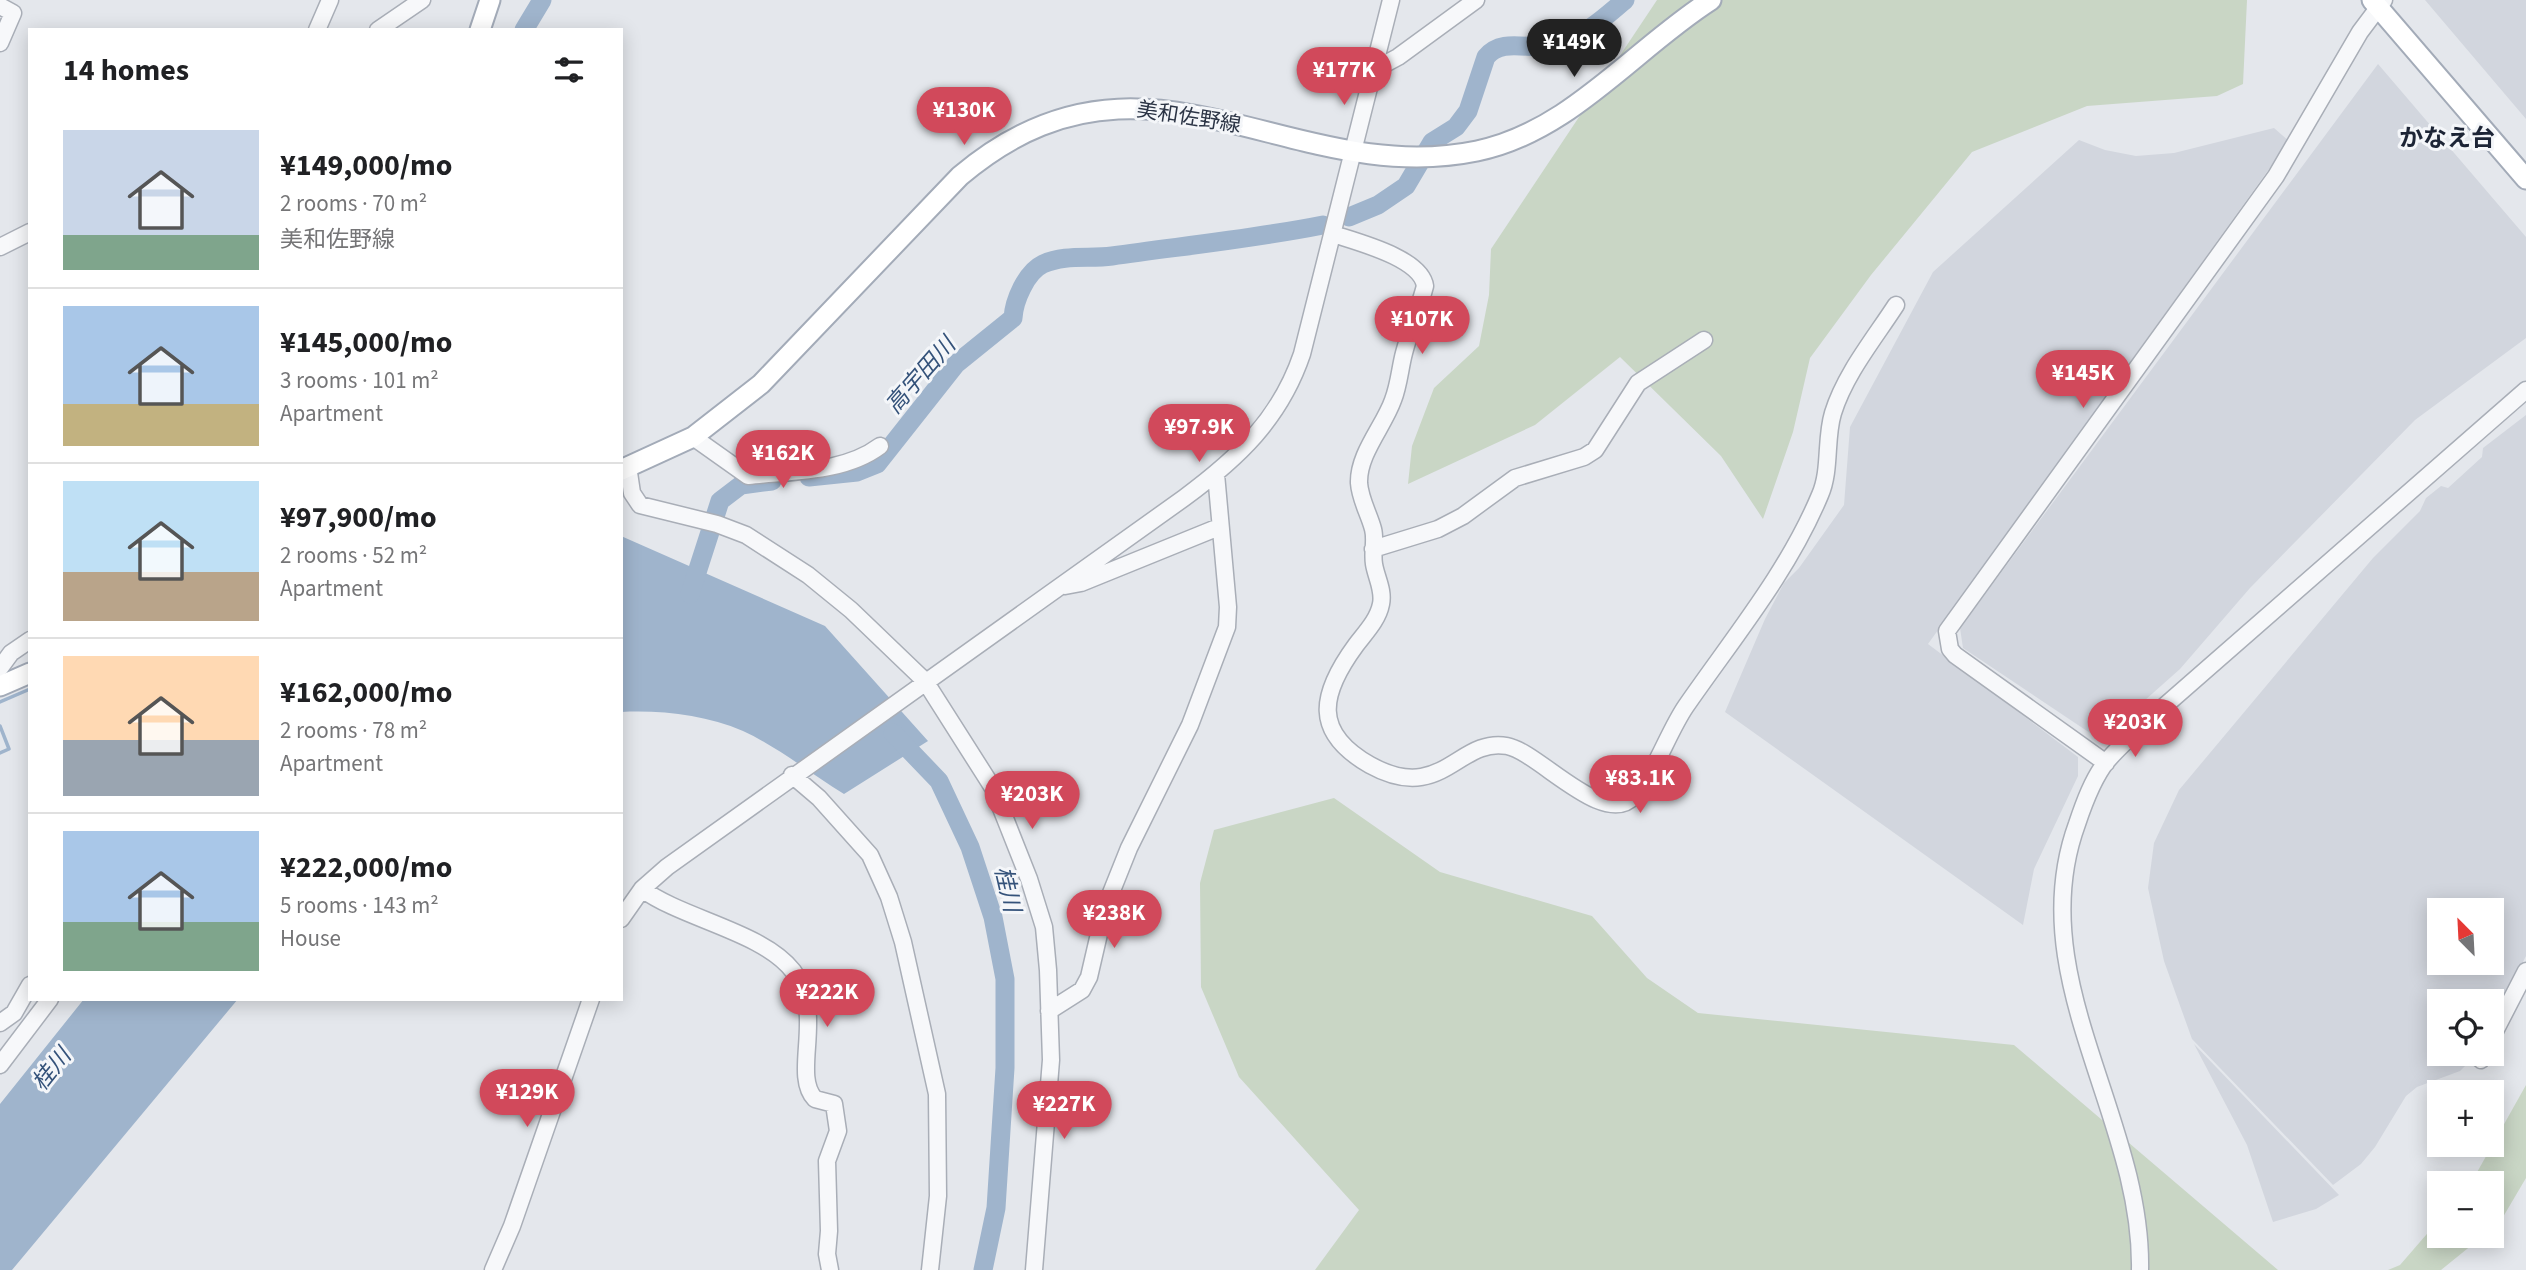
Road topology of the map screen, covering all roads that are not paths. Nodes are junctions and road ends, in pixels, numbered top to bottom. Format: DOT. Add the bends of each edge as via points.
graph roads {
  1 [pos="330,0"];
  2 [pos="422,0"];
  3 [pos="490,0"];
  4 [pos="1391,0"];
  5 [pos="1476,0"];
  6 [pos="1711,0"];
  7 [pos="2378,2"];
  8 [pos="0,6"];
  9 [pos="318,28"];
  10 [pos="381,28"];
  11 [pos="481,28"];
  12 [pos="0,43"];
  13 [pos="1370,72"];
  14 [pos="1353,150"];
  15 [pos="2526,179"];
  16 [pos="28,233"];
  17 [pos="1332,234"];
  18 [pos="0,247"];
  19 [pos="1896,305"];
  20 [pos="1704,340"];
  21 [pos="2526,390"];
  22 [pos="693,437"];
  23 [pos="880,446"];
  24 [pos="625,468"];
  25 [pos="1216,474"];
  26 [pos="1219,527"];
  27 [pos="1373,549"];
  28 [pos="1061,585"];
  29 [pos="28,641"];
  30 [pos="0,668"];
  31 [pos="28,674"];
  32 [pos="922,683"];
  33 [pos="0,685"];
  34 [pos="2106,763"];
  35 [pos="794,774"];
  36 [pos="642,889"];
  37 [pos="623,916"];
  38 [pos="2526,971"];
  39 [pos="28,988"];
  40 [pos="48,1001"];
  41 [pos="590,1001"];
  42 [pos="1049,1011"];
  43 [pos="2504,1014"];
  44 [pos="0,1023"];
  45 [pos="0,1065"];
  46 [pos="493,1270"];
  47 [pos="830,1270"];
  48 [pos="930,1270"];
  49 [pos="1034,1270"];
  50 [pos="2140,1270"];
  1 -- 9 [label="street"];
  2 -- 10 [label="street"];
  3 -- 11 [label="main road"];
  4 -- 13 [label="street"];
  5 -- 13 [label="street"];
  6 -- 14 [label="main road, 美和佐野線" via="1549,123 1480,150 1423,158"];
  7 -- 15 [label="main road"];
  7 -- 34 [label="street" via="2276,177 1947,631 1955,655"];
  8 -- 12 [label="street" via="13,13"];
  13 -- 14 [label="street"];
  14 -- 17 [label="street"];
  14 -- 22 [label="main road, 美和佐野線" via="1156,108 1092,112 1038,127 995,149 960,176 761,384"];
  16 -- 18 [label="street"];
  17 -- 25 [label="street" via="1309,331 1290,385 1259,434"];
  17 -- 27 [label="street" via="1405,262 1425,283 1393,402 1361,468 1360,489 1375,536"];
  19 -- 27 [label="street" via="1841,393 1829,428 1822,493 1751,616 1684,710 1637,792 1623,804 1589,797 1528,755 1503,745 1481,749 1434,774 1410,778 1373,766 1338,741 1327,718 1331,690 1344,661 1380,610"];
  20 -- 27 [label="street" via="1638,383 1595,450 1584,457 1515,478 1438,529"];
  21 -- 34 [label="street" via="2136,730"];
  22 -- 23 [label="street" via="748,475 836,465 867,456"];
  22 -- 24 [label="main road, 美和佐野線"];
  24 -- 32 [label="street" via="640,505 712,523 765,546 851,610"];
  25 -- 26 [label="street"];
  25 -- 28 [label="street"];
  26 -- 28 [label="street" via="1081,583"];
  26 -- 42 [label="street" via="1229,617 1223,638 1190,725 1129,848 1105,908 1089,977 1082,990"];
  28 -- 32 [label="street"];
  29 -- 30 [label="street"];
  31 -- 33 [label="main road"];
  32 -- 35 [label="street"];
  32 -- 42 [label="street" via="972,752 1014,836 1044,927"];
  34 -- 50 [label="street" via="2083,805 2064,866 2061,929 2067,970 2135,1205"];
  35 -- 36 [label="street"];
  35 -- 48 [label="street" via="870,855 903,942 937,1094 938,1196"];
  36 -- 37 [label="street"];
  36 -- 47 [label="street" via="668,907 768,950 786,963 801,984 810,1010 809,1090 815,1099 833,1103 838,1131 827,1161"];
  38 -- 43 [label="street"];
  39 -- 44 [label="street" via="11,1017"];
  40 -- 45 [label="street"];
  41 -- 46 [label="street"];
  42 -- 49 [label="street" via="1051,1060"];
}
